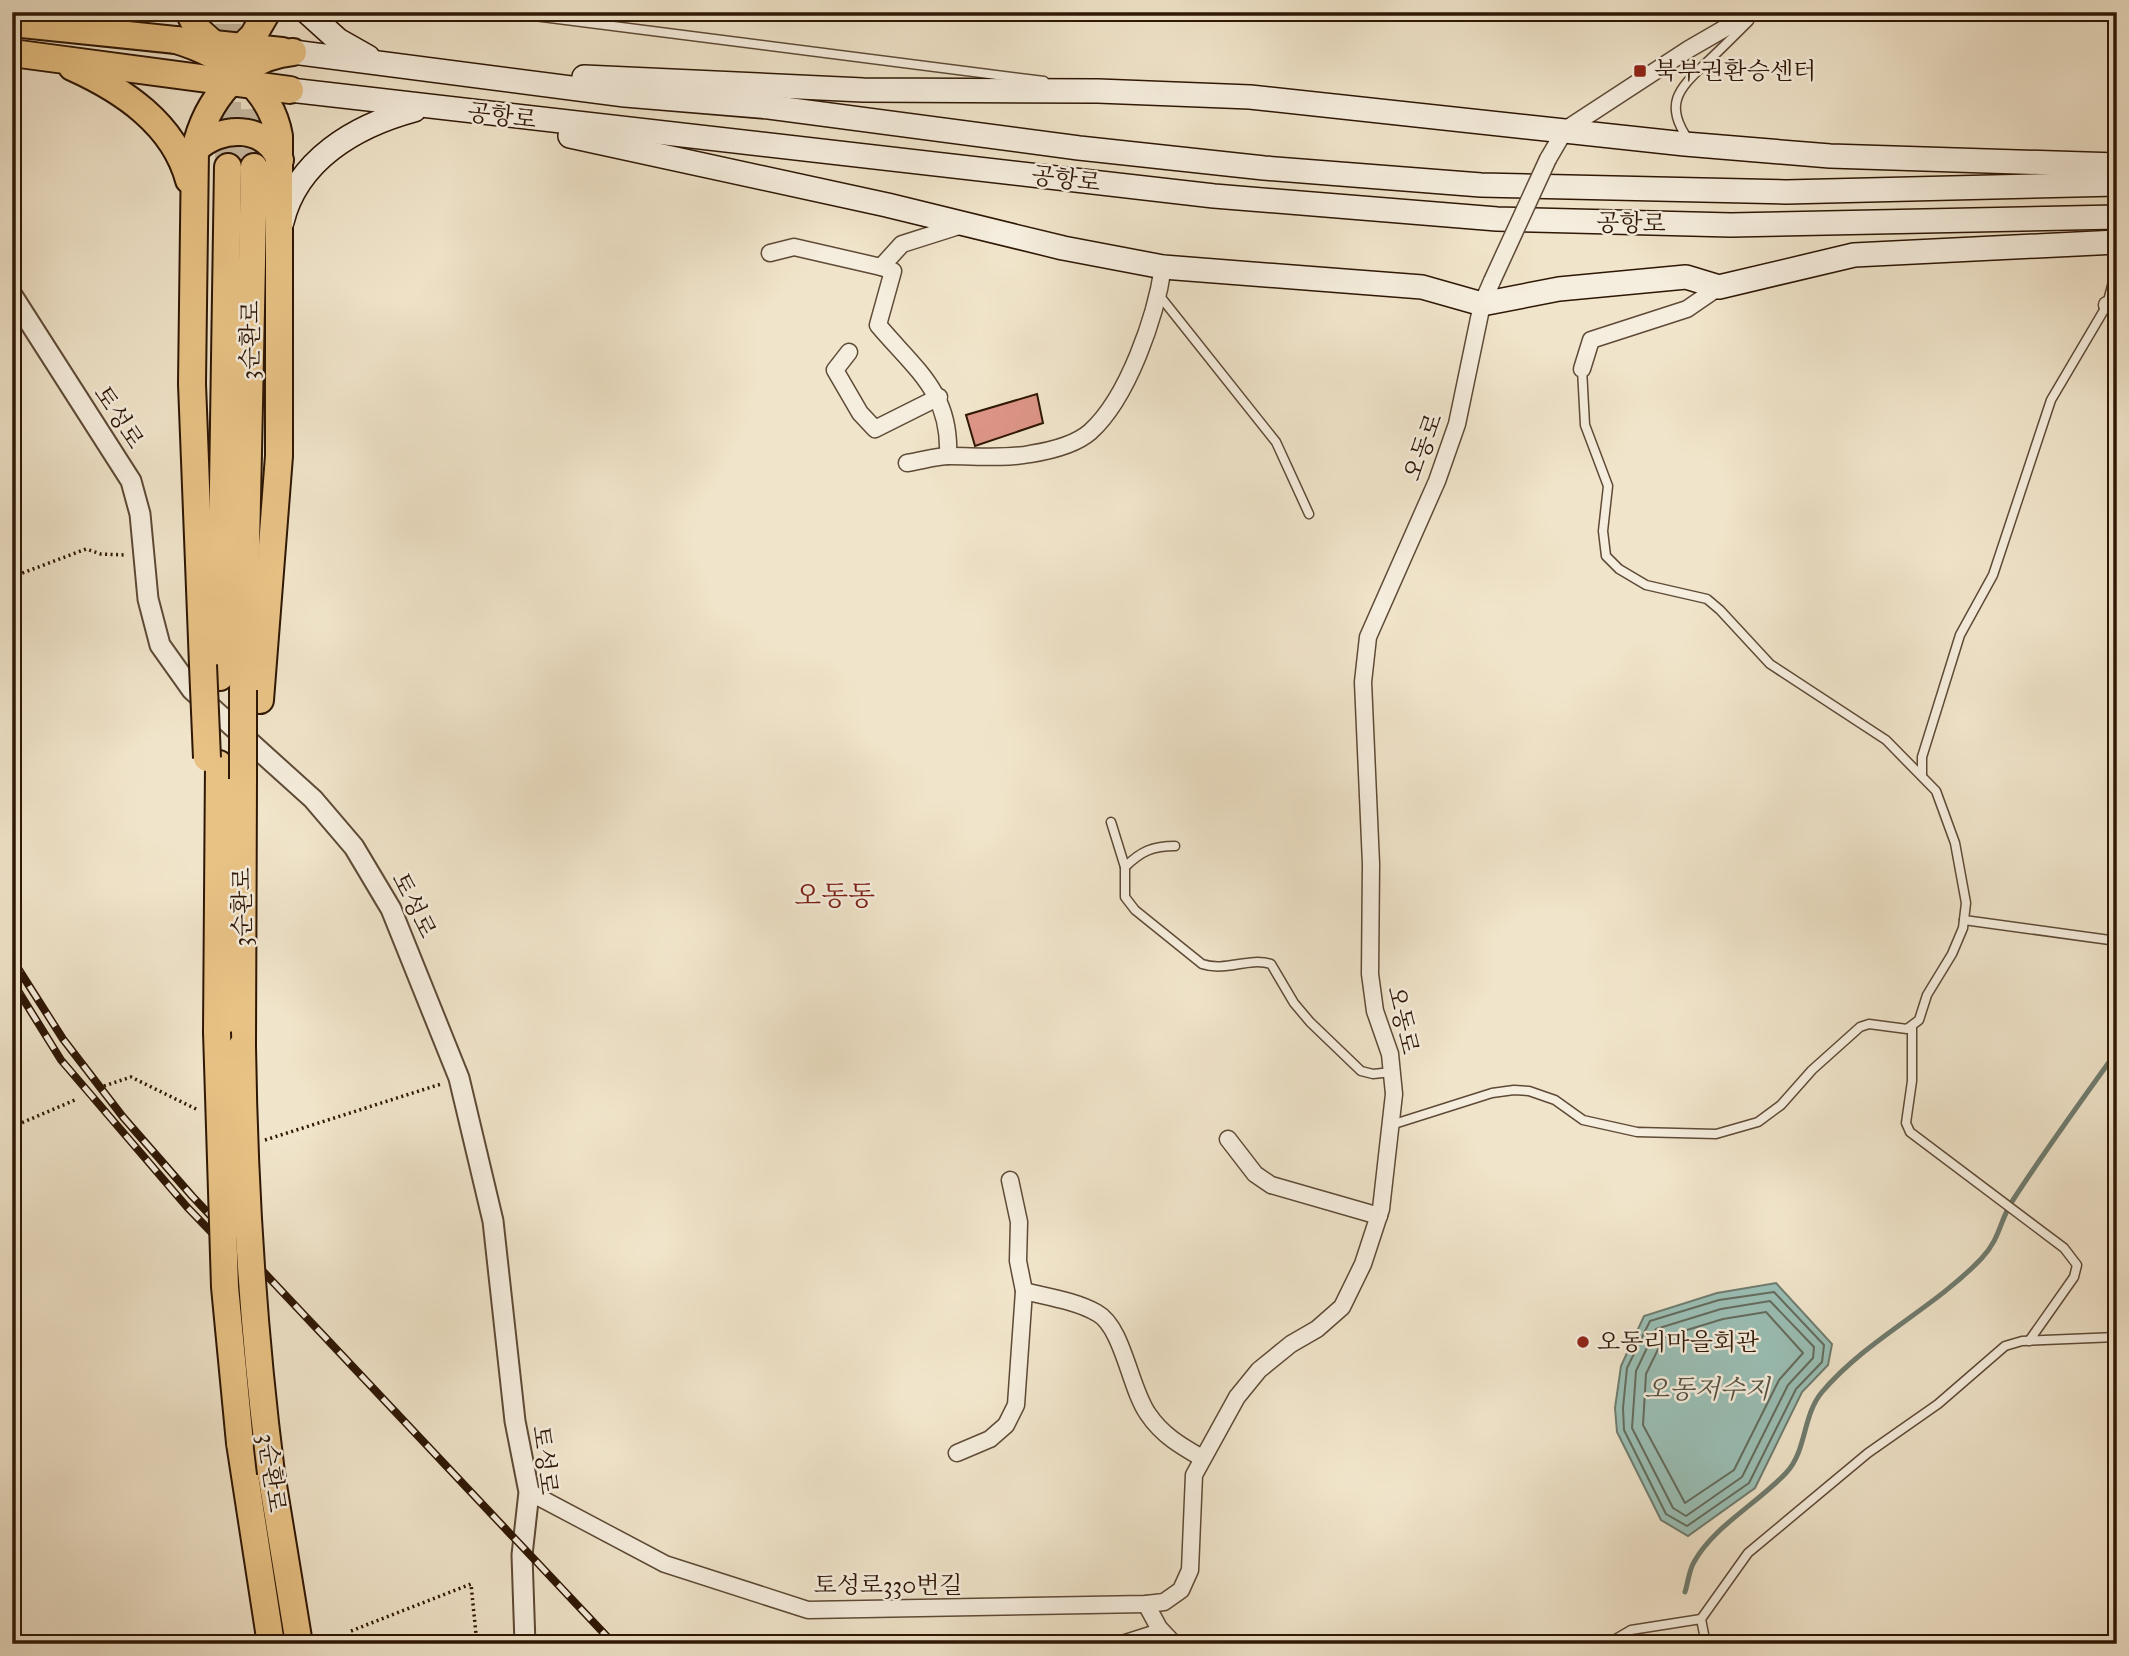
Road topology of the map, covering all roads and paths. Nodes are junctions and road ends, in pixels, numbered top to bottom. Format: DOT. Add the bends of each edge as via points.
graph roads {
  1 [pos="116,12"];
  2 [pos="189,12"];
  3 [pos="267,12"];
  4 [pos="307,12"];
  5 [pos="503,12"];
  6 [pos="1755,12"];
  7 [pos="20,24"];
  8 [pos="64,29"];
  9 [pos="293,52"];
  10 [pos="16,53"];
  11 [pos="48,58"];
  12 [pos="383,64"];
  13 [pos="235,65"];
  14 [pos="496,77"];
  15 [pos="290,90"];
  16 [pos="1098,91"];
  17 [pos="427,107"];
  18 [pos="480,113"];
  19 [pos="1565,130"];
  20 [pos="1692,145"];
  21 [pos="195,150"];
  22 [pos="280,160"];
  23 [pos="2117,166"];
  24 [pos="241,167"];
  25 [pos="2117,184"];
  26 [pos="193,202"];
  27 [pos="2117,217"];
  28 [pos="965,225"];
  29 [pos="279,236"];
  30 [pos="2117,242"];
  31 [pos="770,253"];
  32 [pos="881,267"];
  33 [pos="1163,267"];
  34 [pos="2115,278"];
  35 [pos="1719,287"];
  36 [pos="12,295"];
  37 [pos="1159,295"];
  38 [pos="1482,304"];
  39 [pos="2112,305"];
  40 [pos="849,352"];
  41 [pos="1582,369"];
  42 [pos="939,397"];
  43 [pos="948,456"];
  44 [pos="907,463"];
  45 [pos="1309,513"];
  46 [pos="145,555"];
  47 [pos="12,577"];
  48 [pos="232,683"];
  49 [pos="1922,775"];
  50 [pos="1111,822"];
  51 [pos="1175,846"];
  52 [pos="1125,867"];
  53 [pos="1964,920"];
  54 [pos="2117,942"];
  55 [pos="1912,1026"];
  56 [pos="1392,1072"];
  57 [pos="459,1078"];
  58 [pos="104,1086"];
  59 [pos="75,1100"];
  60 [pos="205,1114"];
  61 [pos="1391,1125"];
  62 [pos="12,1126"];
  63 [pos="254,1135"];
  64 [pos="1228,1139"];
  65 [pos="1010,1180"];
  66 [pos="1379,1216"];
  67 [pos="1024,1290"];
  68 [pos="2117,1337"];
  69 [pos="2029,1341"];
  70 [pos="957,1453"];
  71 [pos="1202,1458"];
  72 [pos="529,1492"];
  73 [pos="1146,1604"];
  74 [pos="1701,1619"];
  75 [pos="1159,1628"];
  76 [pos="351,1631"];
  77 [pos="271,1644"];
  78 [pos="299,1644"];
  79 [pos="477,1644"];
  80 [pos="525,1644"];
  81 [pos="1109,1644"];
  82 [pos="1174,1644"];
  83 [pos="1607,1644"];
  84 [pos="1706,1644"];
  1 -- 8 [label="highway"];
  2 -- 13 [label="highway" via="198,30"];
  3 -- 13 [label="highway"];
  4 -- 12 [label="main road" via="338,40"];
  5 -- 16 [label="lane" via="1028,78"];
  6 -- 19 [label="street"];
  6 -- 20 [label="lane" via="1690,76 1677,98 1676,116"];
  7 -- 8 [label="highway, 공항로"];
  8 -- 13 [label="highway, 공항로" via="176,40"];
  9 -- 12 [label="main road, 공항로"];
  9 -- 13 [label="highway, 공항로"];
  10 -- 11 [label="highway, 공항로"];
  11 -- 13 [label="highway, 공항로" via="170,74"];
  11 -- 26 [label="highway" via="101,82 150,116 180,154"];
  12 -- 14 [label="main road, 공항로"];
  13 -- 15 [label="highway, 공항로"];
  13 -- 21 [label="highway" via="205,117"];
  13 -- 22 [label="highway" via="266,100 277,124"];
  14 -- 16 [label="main road" via="625,77 863,90"];
  14 -- 25 [label="main road, 공항로" via="1187,160 1482,186 1786,192"];
  15 -- 17 [label="main road, 공항로"];
  16 -- 19 [label="main road" via="1250,97"];
  17 -- 18 [label="main road, 공항로"];
  17 -- 29 [label="main road" via="369,126 324,154 295,188"];
  18 -- 27 [label="main road, 공항로" via="1214,196 1497,219 1731,225"];
  18 -- 28 [label="main road" via="607,146"];
  19 -- 20 [label="main road"];
  19 -- 38 [label="street, 오동로, bridge"];
  20 -- 23 [label="main road" via="1830,156"];
  21 -- 22 [label="highway" via="211,137 242,132 267,142"];
  21 -- 26 [label="highway"];
  22 -- 29 [label="highway"];
  24 -- 48 [label="highway, 3순환로"];
  26 -- 48 [label="highway" via="192,384"];
  28 -- 32 [label="street" via="902,244"];
  28 -- 33 [label="main road"];
  29 -- 48 [label="highway" via="279,456"];
  30 -- 35 [label="main road" via="1854,255"];
  31 -- 32 [label="street" via="794,247"];
  32 -- 42 [label="street" via="893,271 878,325"];
  33 -- 37 [label="street"];
  33 -- 38 [label="main road" via="1422,286"];
  34 -- 39 [label="lane"];
  35 -- 38 [label="main road" via="1686,277 1559,289"];
  35 -- 41 [label="street" via="1687,309 1591,340"];
  36 -- 46 [label="street, 토성로" via="131,481"];
  37 -- 43 [label="street" via="1114,402 1090,432 1071,444 1029,454"];
  37 -- 45 [label="lane" via="1276,442"];
  38 -- 56 [label="street, 오동로" via="1457,424 1437,481 1368,637 1363,682 1371,864 1370,974"];
  39 -- 49 [label="lane" via="2051,400 1993,575 1960,635 1922,757"];
  40 -- 42 [label="street" via="835,370 859,412 875,429"];
  41 -- 49 [label="lane" via="1585,425 1608,486 1603,531 1606,556 1646,585 1707,599 1770,664 1865,724"];
  42 -- 43 [label="street" via="949,430"];
  43 -- 44 [label="street"];
  46 -- 47 [label="path" via="86,549"];
  46 -- 57 [label="street, 토성로" via="153,627 168,661 192,690 313,799 354,847 391,909"];
  48 -- 77 [label="highway, 3순환로, bridge" via="213,761 225,1287 240,1443"];
  48 -- 78 [label="highway, 3순환로, bridge" via="249,783 242,1046 249,1245 260,1388"];
  49 -- 53 [label="lane" via="1936,791 1955,843 1966,903"];
  50 -- 52 [label="lane"];
  51 -- 52 [label="lane" via="1154,846"];
  52 -- 56 [label="lane" via="1125,897 1184,951 1215,968 1259,960 1271,964 1294,1003 1361,1071"];
  53 -- 54 [label="lane"];
  53 -- 55 [label="lane" via="1952,954"];
  55 -- 61 [label="lane" via="1907,1030 1869,1024 1860,1027 1781,1105 1758,1122 1716,1135 1637,1132 1583,1120 1555,1100 1514,1090"];
  55 -- 69 [label="lane" via="1906,1123 1910,1132 2064,1248 2077,1265 2074,1277"];
  56 -- 61 [label="street, 오동로"];
  57 -- 63 [label="path" via="266,1140"];
  57 -- 72 [label="street, 토성로" via="493,1221 515,1421"];
  58 -- 60 [label="path" via="131,1077"];
  59 -- 62 [label="path"];
  61 -- 66 [label="street, 오동로"];
  64 -- 66 [label="street" via="1255,1174 1271,1185"];
  65 -- 67 [label="street"];
  66 -- 71 [label="street, 오동로" via="1342,1307 1259,1370 1237,1397"];
  67 -- 70 [label="street" via="1016,1405 1006,1424 990,1439"];
  67 -- 71 [label="street" via="1099,1313 1119,1343 1148,1415 1171,1440"];
  68 -- 69 [label="lane"];
  69 -- 74 [label="lane" via="2005,1346 1938,1405 1868,1453 1797,1511 1748,1553"];
  71 -- 73 [label="street, 오동로" via="1194,1475 1190,1570 1181,1590 1164,1602"];
  72 -- 73 [label="street, 토성로330번길" via="665,1564 808,1610"];
  72 -- 80 [label="street, 토성로" via="522,1555"];
  73 -- 75 [label="street"];
  74 -- 83 [label="lane" via="1631,1630"];
  74 -- 84 [label="lane"];
  75 -- 81 [label="lane"];
  75 -- 82 [label="street"];
  76 -- 79 [label="path" via="471,1584"];
}
